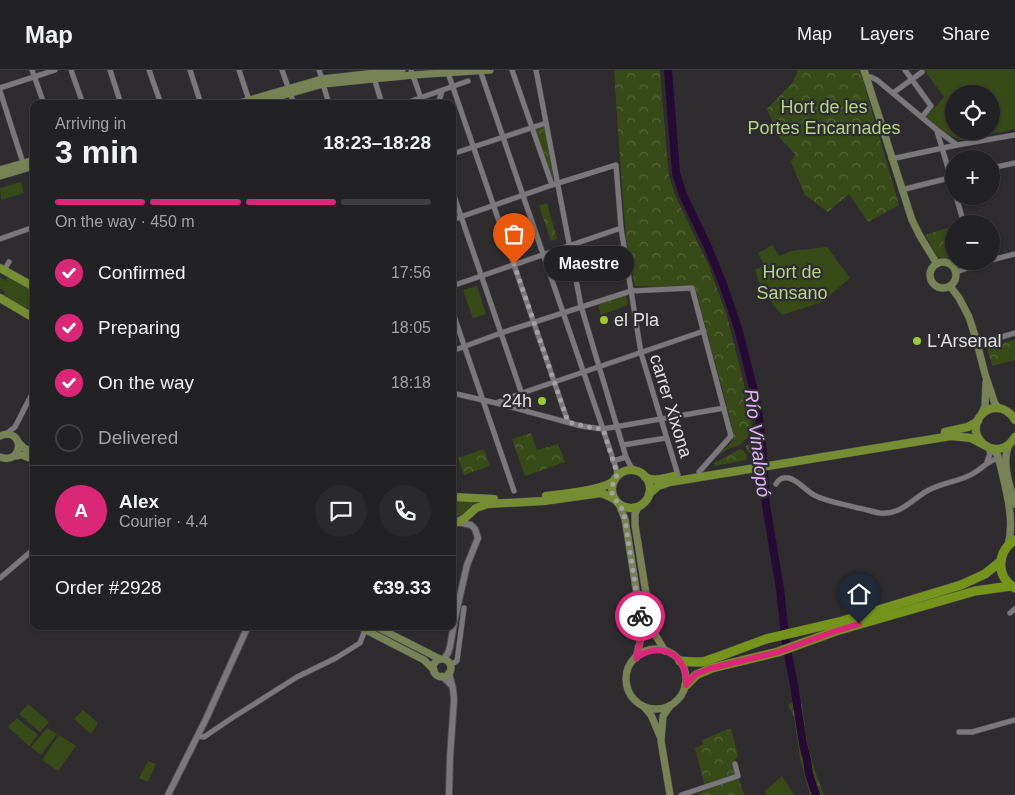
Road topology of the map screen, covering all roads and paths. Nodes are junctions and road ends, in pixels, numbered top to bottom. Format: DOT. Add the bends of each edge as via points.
graph roads {
  1 [pos="32,70"];
  2 [pos="56,70"];
  3 [pos="72,70"];
  4 [pos="110,70"];
  5 [pos="150,70"];
  6 [pos="190,70"];
  7 [pos="239,70"];
  8 [pos="282,70"];
  9 [pos="319,70"];
  10 [pos="402,70"];
  11 [pos="480,70"];
  12 [pos="490,70"];
  13 [pos="512,70"];
  14 [pos="536,70"];
  15 [pos="905,70"];
  16 [pos="412,72"];
  17 [pos="922,72"];
  18 [pos="448,73"];
  19 [pos="372,74"];
  20 [pos="865,74"];
  21 [pos="35,77"];
  22 [pos="912,79"];
  23 [pos="468,81"];
  24 [pos="322,82"];
  25 [pos="453,87"];
  26 [pos="0,90"];
  27 [pos="289,91"];
  28 [pos="442,91"];
  29 [pos="893,93"];
  30 [pos="43,100"];
  31 [pos="82,100"];
  32 [pos="120,100"];
  33 [pos="160,100"];
  34 [pos="200,100"];
  35 [pos="250,100"];
  36 [pos="258,100"];
  37 [pos="292,100"];
  38 [pos="328,100"];
  39 [pos="381,100"];
  40 [pos="422,100"];
  41 [pos="424,100"];
  42 [pos="439,100"];
  43 [pos="922,117"];
  44 [pos="546,123"];
  45 [pos="532,128"];
  46 [pos="937,130"];
  47 [pos="1015,135"];
  48 [pos="503,138"];
  49 [pos="958,145"];
  50 [pos="474,147"];
  51 [pos="942,148"];
  52 [pos="456,153"];
  53 [pos="945,157"];
  54 [pos="891,159"];
  55 [pos="30,162"];
  56 [pos="1015,163"];
  57 [pos="24,166"];
  58 [pos="30,166"];
  59 [pos="1000,166"];
  60 [pos="0,170"];
  61 [pos="0,176"];
  62 [pos="945,180"];
  63 [pos="555,185"];
  64 [pos="901,190"];
  65 [pos="523,196"];
  66 [pos="456,200"];
  67 [pos="494,206"];
  68 [pos="462,216"];
  69 [pos="456,218"];
  70 [pos="30,228"];
  71 [pos="621,228"];
  72 [pos="0,239"];
  73 [pos="570,246"];
  74 [pos="1015,254"];
  75 [pos="543,255"];
  76 [pos="1000,258"];
  77 [pos="9,262"];
  78 [pos="514,264"];
  79 [pos="936,264"];
  80 [pos="2,269"];
  81 [pos="960,270"];
  82 [pos="956,272"];
  83 [pos="482,275"];
  84 [pos="30,285"];
  85 [pos="456,285"];
  86 [pos="950,286"];
  87 [pos="631,290"];
  88 [pos="0,298"];
  89 [pos="581,306"];
  90 [pos="563,312"];
  91 [pos="30,316"];
  92 [pos="456,322"];
  93 [pos="534,322"];
  94 [pos="704,331"];
  95 [pos="501,333"];
  96 [pos="1015,333"];
  97 [pos="978,344"];
  98 [pos="464,347"];
  99 [pos="456,350"];
  100 [pos="641,353"];
  101 [pos="599,366"];
  102 [pos="583,372"];
  103 [pos="985,374"];
  104 [pos="554,382"];
  105 [pos="522,392"];
  106 [pos="456,394"];
  107 [pos="30,398"];
  108 [pos="483,400"];
  109 [pos="496,403"];
  110 [pos="724,408"];
  111 [pos="1000,408"];
  112 [pos="528,412"];
  113 [pos="979,418"];
  114 [pos="1014,418"];
  115 [pos="660,419"];
  116 [pos="568,422"];
  117 [pos="15,427"];
  118 [pos="618,427"];
  119 [pos="603,429"];
  120 [pos="3,435"];
  121 [pos="1015,437"];
  122 [pos="666,438"];
  123 [pos="17,440"];
  124 [pos="623,445"];
  125 [pos="1009,445"];
  126 [pos="988,447"];
  127 [pos="30,451"];
  128 [pos="15,456"];
  129 [pos="626,457"];
  130 [pos="30,458"];
  131 [pos="1,459"];
  132 [pos="613,461"];
  133 [pos="781,461"];
  134 [pos="999,461"];
  135 [pos="988,462"];
  136 [pos="747,467"];
  137 [pos="635,471"];
  138 [pos="699,472"];
  139 [pos="678,475"];
  140 [pos="645,477"];
  141 [pos="615,479"];
  142 [pos="776,484"];
  143 [pos="514,491"];
  144 [pos="649,494"];
  145 [pos="456,497"];
  146 [pos="1014,499"];
  147 [pos="616,501"];
  148 [pos="638,507"];
  149 [pos="456,522"];
  150 [pos="456,522"];
  151 [pos="1012,542"];
  152 [pos="30,552"];
  153 [pos="1000,562"];
  154 [pos="0,578"];
  155 [pos="1013,587"];
  156 [pos="464,608"];
  157 [pos="1015,609"];
  158 [pos="1010,613"];
  159 [pos="456,614"];
  160 [pos="246,630"];
  161 [pos="362,630"];
  162 [pos="366,630"];
  163 [pos="382,630"];
  164 [pos="453,630"];
  165 [pos="665,651"];
  166 [pos="636,658"];
  167 [pos="680,661"];
  168 [pos="446,664"];
  169 [pos="434,670"];
  170 [pos="442,676"];
  171 [pos="686,685"];
  172 [pos="452,686"];
  173 [pos="644,706"];
  174 [pos="670,706"];
  175 [pos="1015,720"];
  176 [pos="959,732"];
  177 [pos="197,736"];
  178 [pos="661,741"];
  179 [pos="735,764"];
  180 [pos="168,795"];
  181 [pos="449,795"];
  182 [pos="670,795"];
  183 [pos="681,795"];
  1 -- 21 [label="street"];
  2 -- 21 [label="street"];
  3 -- 31 [label="street"];
  4 -- 32 [label="street"];
  5 -- 33 [label="street"];
  6 -- 34 [label="street"];
  7 -- 35 [label="street"];
  8 -- 27 [label="street"];
  9 -- 24 [label="street"];
  10 -- 19 [label="main road"];
  11 -- 12 [label="main road"];
  11 -- 18 [label="main road"];
  11 -- 48 [label="street"];
  13 -- 45 [label="street"];
  14 -- 44 [label="street"];
  15 -- 22 [label="street"];
  16 -- 18 [label="main road"];
  16 -- 19 [label="main road"];
  16 -- 40 [label="street"];
  17 -- 22 [label="street"];
  18 -- 25 [label="street"];
  19 -- 24 [label="main road"];
  19 -- 39 [label="street"];
  20 -- 29 [label="street"];
  20 -- 54 [label="main road"];
  21 -- 26 [label="street"];
  21 -- 30 [label="street"];
  22 -- 29 [label="street"];
  22 -- 43 [label="street" via="931,106"];
  23 -- 25 [label="street"];
  24 -- 27 [label="main road"];
  24 -- 38 [label="street"];
  25 -- 28 [label="street"];
  25 -- 50 [label="street"];
  26 -- 57 [label="street"];
  27 -- 36 [label="main road"];
  27 -- 37 [label="street"];
  28 -- 41 [label="street"];
  28 -- 42 [label="street"];
  29 -- 43 [label="street"];
  43 -- 46 [label="street"];
  44 -- 45 [label="street"];
  44 -- 63 [label="street"];
  45 -- 48 [label="street"];
  45 -- 63 [label="street"];
  46 -- 49 [label="street"];
  46 -- 51 [label="street"];
  47 -- 49 [label="street"];
  48 -- 50 [label="street"];
  48 -- 65 [label="street"];
  49 -- 51 [label="street"];
  50 -- 52 [label="street"];
  50 -- 67 [label="street"];
  51 -- 53 [label="street"];
  51 -- 54 [label="street"];
  54 -- 64 [label="main road"];
  55 -- 57 [label="main road"];
  56 -- 59 [label="street"];
  57 -- 58 [label="main road"];
  57 -- 60 [label="main road"];
  57 -- 61 [label="main road"];
  62 -- 64 [label="street"];
  63 -- 65 [label="street"];
  63 -- 71 [label="street, carrer Xixona" via="616,165"];
  63 -- 73 [label="street"];
  64 -- 79 [label="main road" via="912,220"];
  65 -- 67 [label="street"];
  65 -- 75 [label="street"];
  66 -- 68 [label="street"];
  67 -- 68 [label="street"];
  67 -- 78 [label="street"];
  68 -- 69 [label="street"];
  68 -- 83 [label="street"];
  70 -- 72 [label="street"];
  71 -- 73 [label="street"];
  71 -- 87 [label="street, carrer Xixona"];
  73 -- 75 [label="street"];
  73 -- 89 [label="street"];
  74 -- 76 [label="street"];
  75 -- 78 [label="street"];
  75 -- 90 [label="street"];
  77 -- 80 [label="street"];
  78 -- 83 [label="street"];
  78 -- 93 [label="street"];
  79 -- 82 [label="main road" via="948,263"];
  79 -- 86 [label="main road" via="930,272 933,283 942,288"];
  80 -- 84 [label="main road"];
  81 -- 82 [label="street"];
  82 -- 86 [label="main road" via="955,281"];
  83 -- 85 [label="street"];
  83 -- 95 [label="street"];
  86 -- 97 [label="main road" via="969,317"];
  87 -- 89 [label="street"];
  87 -- 94 [label="street" via="692,288"];
  87 -- 100 [label="street, carrer Xixona"];
  88 -- 91 [label="main road"];
  89 -- 90 [label="street"];
  89 -- 101 [label="street"];
  90 -- 93 [label="street"];
  90 -- 102 [label="street"];
  92 -- 98 [label="street"];
  93 -- 95 [label="street"];
  93 -- 104 [label="street"];
  94 -- 100 [label="street"];
  94 -- 110 [label="street"];
  95 -- 98 [label="street"];
  95 -- 105 [label="street"];
  96 -- 97 [label="street"];
  97 -- 103 [label="main road"];
  98 -- 99 [label="street"];
  98 -- 108 [label="street"];
  100 -- 101 [label="street"];
  100 -- 115 [label="street, carrer Xixona"];
  101 -- 102 [label="street"];
  101 -- 118 [label="street"];
  102 -- 104 [label="street"];
  102 -- 119 [label="street"];
  103 -- 111 [label="main road" via="995,404"];
  103 -- 113 [label="main road" via="985,406"];
  104 -- 105 [label="street"];
  104 -- 116 [label="street"];
  105 -- 109 [label="street"];
  105 -- 112 [label="street"];
  106 -- 108 [label="street"];
  107 -- 117 [label="street"];
  108 -- 109 [label="street"];
  108 -- 143 [label="street"];
  109 -- 112 [label="street"];
  110 -- 115 [label="street"];
  110 -- 138 [label="street" via="731,436"];
  111 -- 113 [label="main road" via="989,410"];
  111 -- 114 [label="main road"];
  112 -- 116 [label="street"];
  113 -- 126 [label="main road" via="977,436"];
  113 -- 133 [label="main road" via="961,429"];
  115 -- 118 [label="street"];
  115 -- 122 [label="street, carrer Xixona"];
  116 -- 119 [label="street"];
  117 -- 120 [label="street"];
  117 -- 123 [label="street"];
  118 -- 119 [label="street"];
  118 -- 124 [label="street"];
  119 -- 132 [label="street"];
  120 -- 123 [label="main road" via="12,435"];
  121 -- 125 [label="main road"];
  122 -- 124 [label="street"];
  122 -- 139 [label="street, carrer Xixona"];
  123 -- 127 [label="main road"];
  123 -- 128 [label="main road"];
  124 -- 129 [label="street"];
  125 -- 126 [label="main road" via="1004,448"];
  125 -- 146 [label="main road" via="1006,464"];
  126 -- 133 [label="main road" via="966,436 951,436"];
  126 -- 134 [label="main road"];
  126 -- 135 [label="street"];
  128 -- 130 [label="main road" via="22,454"];
  128 -- 131 [label="main road"];
  129 -- 132 [label="street"];
  129 -- 137 [label="street"];
  132 -- 141 [label="street"];
  133 -- 136 [label="main road"];
  134 -- 135 [label="street"];
  134 -- 151 [label="main road" via="1012,523"];
  135 -- 142 [label="street" via="973,473 928,490 892,513 822,499 791,479 782,478"];
  136 -- 138 [label="main road"];
  136 -- 144 [label="main road" via="670,482"];
  137 -- 140 [label="main road"];
  137 -- 141 [label="main road" via="625,471"];
  138 -- 139 [label="main road"];
  139 -- 140 [label="main road"];
  140 -- 144 [label="main road"];
  141 -- 145 [label="main road" via="606,486 552,495 498,499"];
  141 -- 147 [label="main road" via="612,489"];
  144 -- 148 [label="main road"];
  147 -- 148 [label="main road" via="628,508"];
  147 -- 149 [label="main road" via="601,493 488,504"];
  147 -- 166 [label="main road" via="625,520 640,614 641,638"];
  148 -- 165 [label="main road" via="635,525 649,612 656,636"];
  150 -- 159 [label="street" via="471,525 478,533"];
  151 -- 153 [label="highway"];
  152 -- 154 [label="street"];
  153 -- 155 [label="highway" via="1005,579"];
  153 -- 167 [label="highway" via="985,574 961,585 839,622 766,639 703,662"];
  155 -- 171 [label="highway" via="975,591 778,652 712,668 696,674"];
  156 -- 168 [label="street" via="457,661"];
  157 -- 158 [label="street"];
  160 -- 177 [label="street"];
  161 -- 177 [label="street" via="360,642 336,658 297,677 204,737"];
  162 -- 169 [label="main road" via="424,660"];
  163 -- 168 [label="main road"];
  164 -- 168 [label="street"];
  165 -- 166 [label="main road" via="650,650"];
  165 -- 167 [label="main road"];
  166 -- 173 [label="main road" via="629,668 627,684 635,701"];
  167 -- 171 [label="main road"];
  168 -- 169 [label="main road" via="435,662"];
  168 -- 170 [label="main road"];
  168 -- 172 [label="street"];
  169 -- 170 [label="main road"];
  170 -- 172 [label="street"];
  171 -- 174 [label="main road" via="680,698"];
  172 -- 181 [label="street"];
  173 -- 174 [label="main road" via="657,709"];
  173 -- 178 [label="main road"];
  174 -- 178 [label="main road" via="663,716"];
  175 -- 176 [label="street" via="972,732"];
  177 -- 180 [label="street"];
  178 -- 182 [label="main road"];
  179 -- 183 [label="street" via="738,776"];
}
